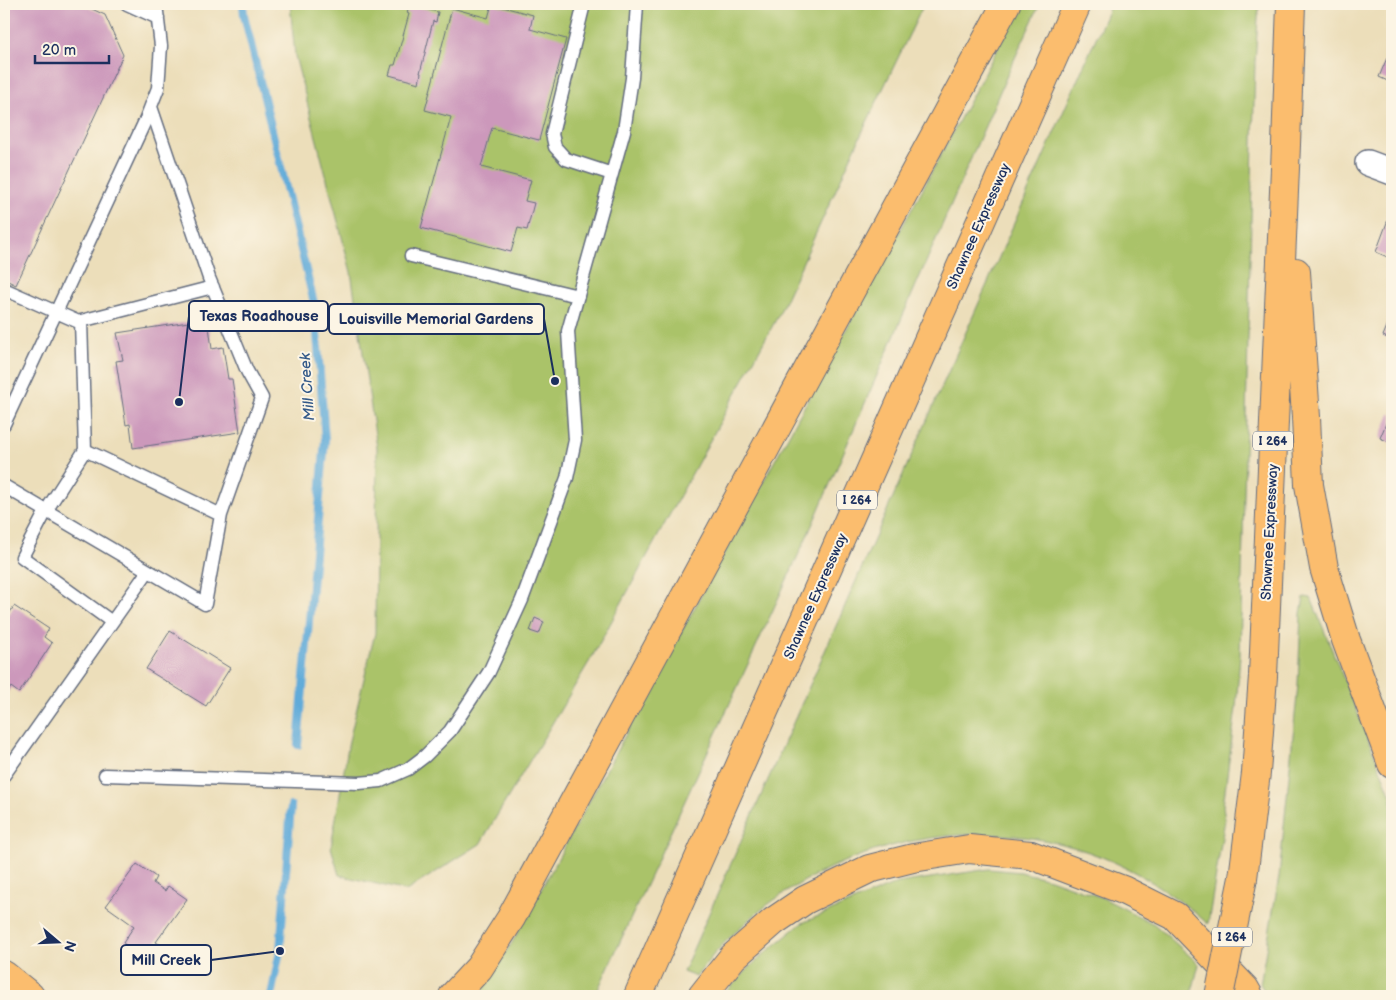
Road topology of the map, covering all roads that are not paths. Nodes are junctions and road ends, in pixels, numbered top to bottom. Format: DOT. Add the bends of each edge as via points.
graph roads {
  1 [pos="127,4"];
  2 [pos="156,4"];
  3 [pos="584,4"];
  4 [pos="637,4"];
  5 [pos="1006,4"];
  6 [pos="1076,4"];
  7 [pos="1291,4"];
  8 [pos="158,18"];
  9 [pos="151,107"];
  10 [pos="1286,145"];
  11 [pos="1368,163"];
  12 [pos="1392,172"];
  13 [pos="612,174"];
  14 [pos="411,256"];
  15 [pos="213,287"];
  16 [pos="4,289"];
  17 [pos="578,296"];
  18 [pos="55,313"];
  19 [pos="81,323"];
  20 [pos="4,424"];
  21 [pos="85,450"];
  22 [pos="4,486"];
  23 [pos="46,511"];
  24 [pos="221,515"];
  25 [pos="148,571"];
  26 [pos="112,622"];
  27 [pos="1392,764"];
  28 [pos="4,775"];
  29 [pos="105,775"];
  30 [pos="4,975"];
  31 [pos="30,996"];
  32 [pos="453,996"];
  33 [pos="638,996"];
  34 [pos="702,996"];
  35 [pos="1219,996"];
  36 [pos="1249,996"];
  1 -- 8 [label="lane"];
  2 -- 8 [label="lane"];
  3 -- 13 [label="lane" via="552,134 554,146 566,159"];
  4 -- 13 [label="lane" via="627,113"];
  5 -- 32 [label="highway" via="510,918 479,968"];
  6 -- 33 [label="highway, Shawnee Expressway / I 264"];
  7 -- 10 [label="highway, Shawnee Expressway / I 264"];
  8 -- 9 [label="lane" via="161,46 158,88"];
  9 -- 15 [label="lane"];
  9 -- 18 [label="lane"];
  10 -- 27 [label="highway" via="1309,486 1324,568 1346,640"];
  10 -- 35 [label="highway, Shawnee Expressway / I 264, bridge" via="1256,773 1243,878"];
  11 -- 12 [label="street"];
  13 -- 17 [label="lane"];
  14 -- 17 [label="lane"];
  15 -- 19 [label="lane"];
  15 -- 24 [label="lane" via="262,398"];
  16 -- 18 [label="lane"];
  17 -- 29 [label="lane" via="568,331 575,440 567,478 522,600 489,672 444,738 408,770 381,781"];
  18 -- 19 [label="lane"];
  18 -- 20 [label="lane"];
  19 -- 21 [label="lane"];
  21 -- 23 [label="lane"];
  21 -- 24 [label="lane"];
  22 -- 23 [label="lane"];
  23 -- 25 [label="lane"];
  23 -- 26 [label="lane" via="22,557"];
  24 -- 25 [label="lane" via="204,604"];
  25 -- 26 [label="lane"];
  26 -- 28 [label="lane"];
  30 -- 31 [label="highway"];
  34 -- 36 [label="highway" via="734,957 774,921 834,884 869,869 969,849 1031,855 1122,890 1175,916"];
}
